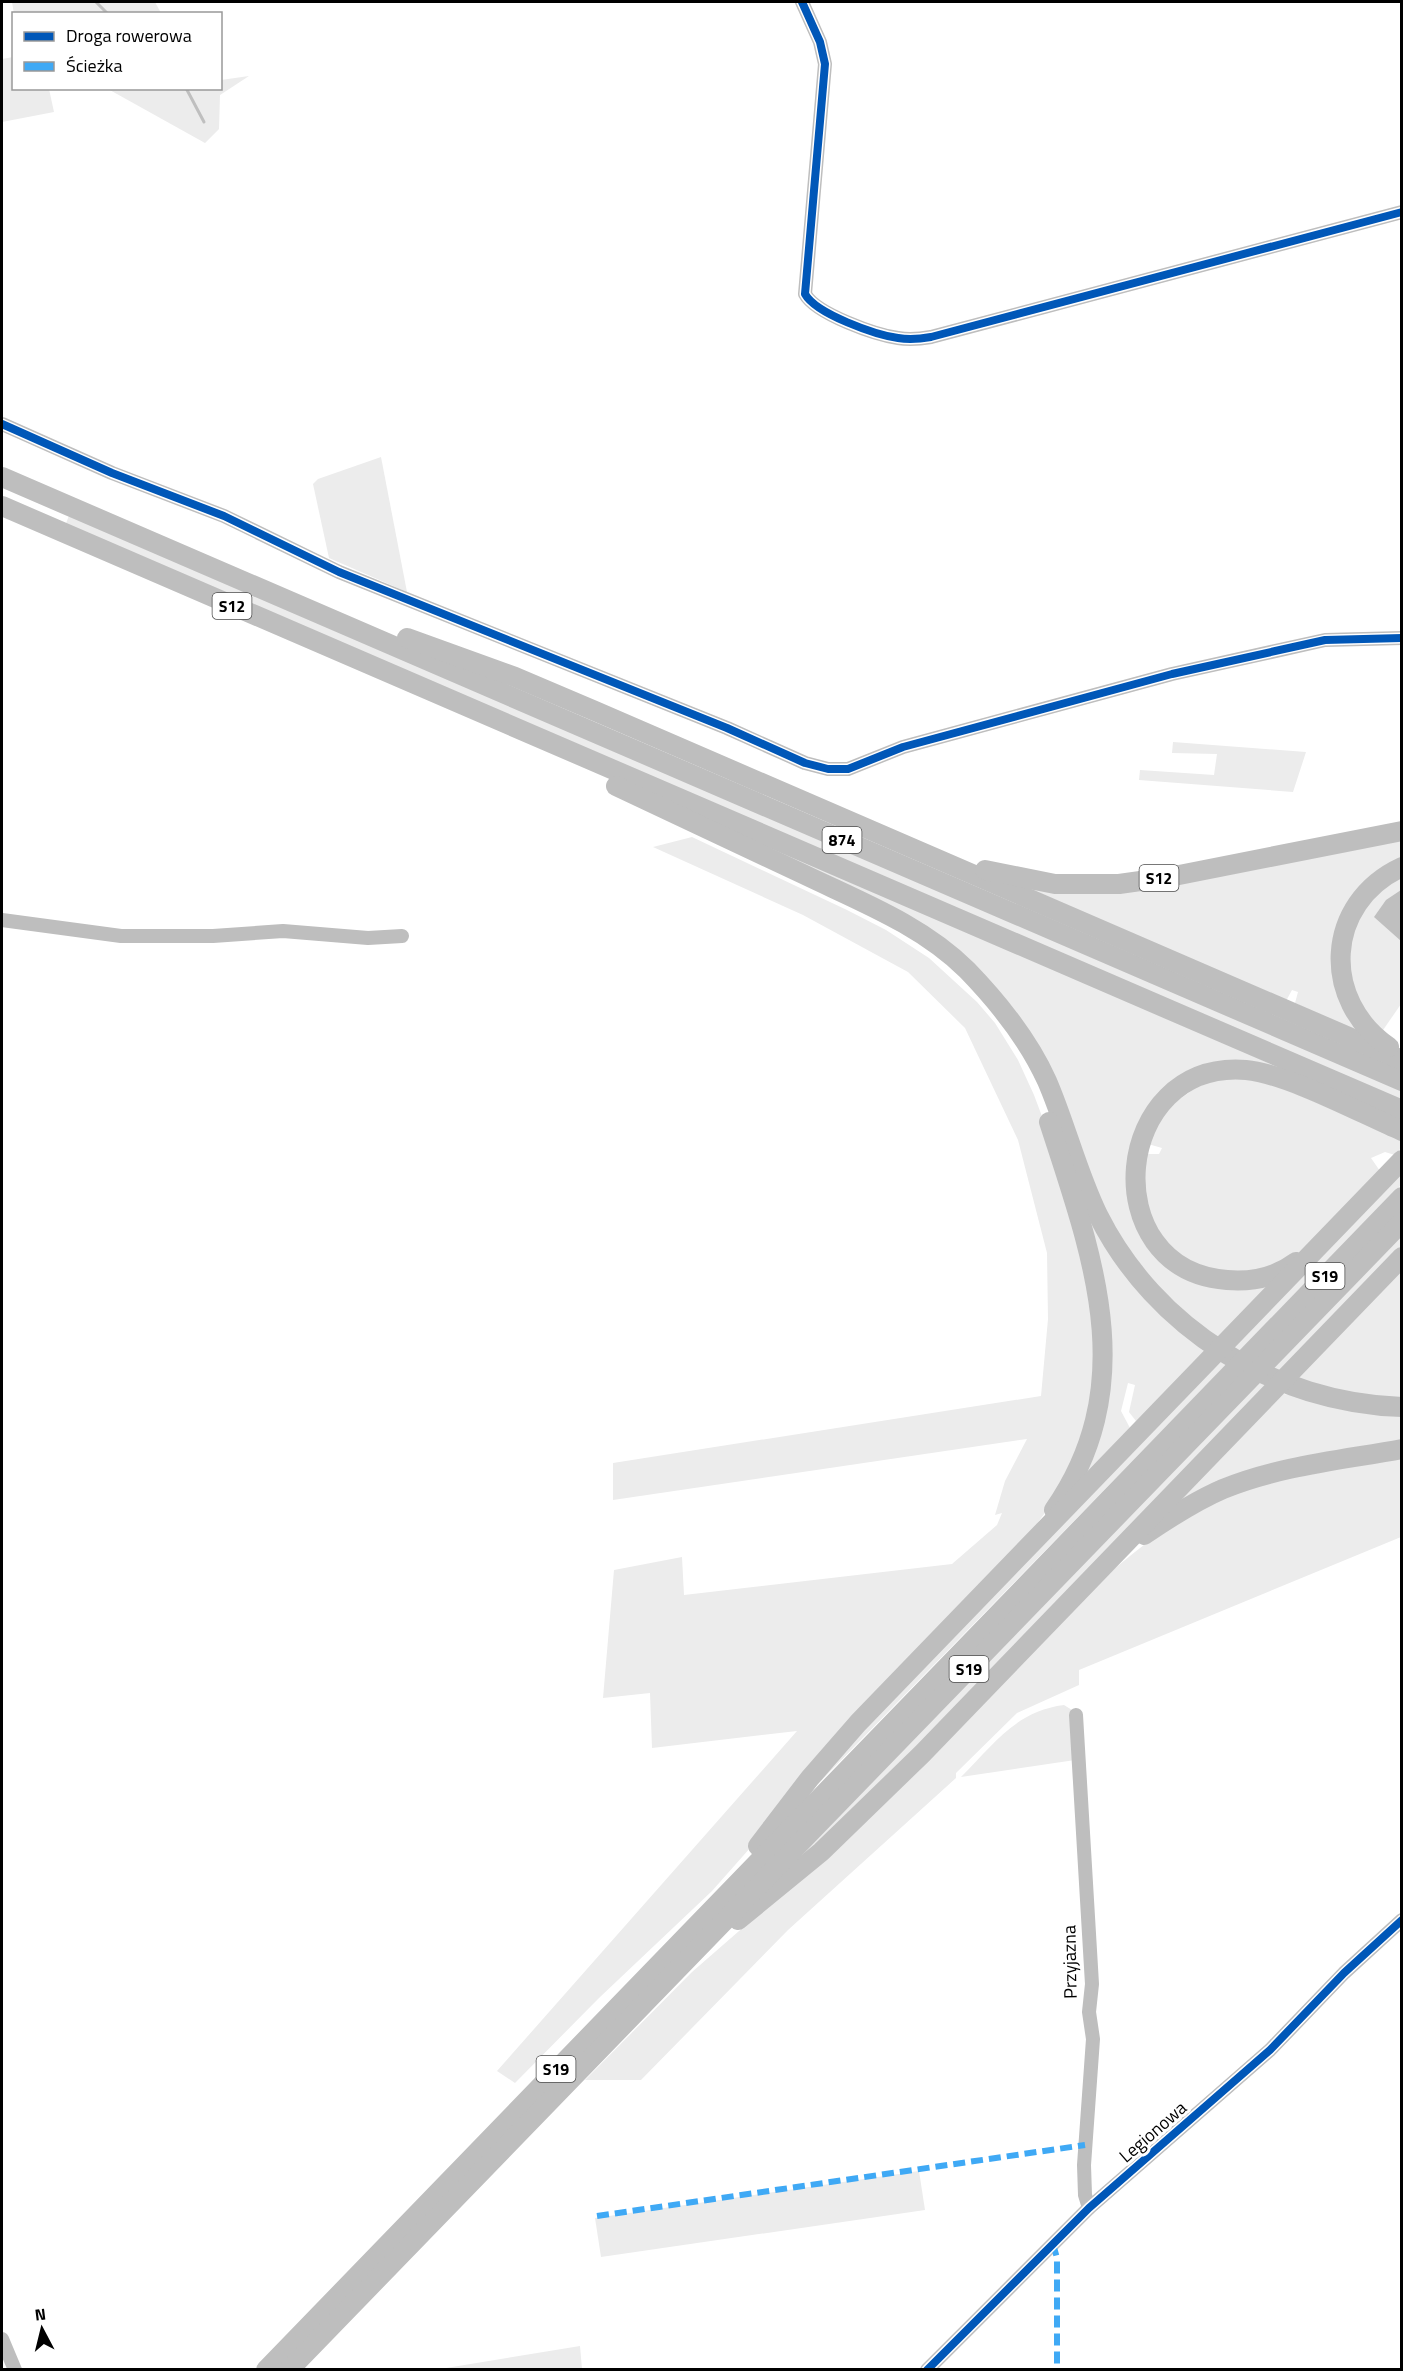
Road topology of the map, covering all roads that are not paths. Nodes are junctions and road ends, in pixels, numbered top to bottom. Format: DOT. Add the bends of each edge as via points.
graph roads {
  1 [pos="802,2"];
  2 [pos="1401,212"];
  3 [pos="2,424"];
  4 [pos="2,477"];
  5 [pos="2,506"];
  6 [pos="284,598"];
  7 [pos="1401,638"];
  8 [pos="462,705"];
  9 [pos="1401,831"];
  10 [pos="918,850"];
  11 [pos="1401,867"];
  12 [pos="2,920"];
  13 [pos="402,936"];
  14 [pos="969,973"];
  15 [pos="1401,1055"];
  16 [pos="1401,1060"];
  17 [pos="1401,1080"];
  18 [pos="1401,1110"];
  19 [pos="1401,1131"];
  20 [pos="1401,1161"];
  21 [pos="1401,1197"];
  22 [pos="1343,1222"];
  23 [pos="1401,1222"];
  24 [pos="1401,1257"];
  25 [pos="1257,1359"];
  26 [pos="1241,1375"];
  27 [pos="1401,1407"];
  28 [pos="1401,1449"];
  29 [pos="1012,1565"];
  30 [pos="1092,1580"];
  31 [pos="1076,1715"];
  32 [pos="704,1917"];
  33 [pos="1401,1920"];
  34 [pos="688,1958"];
  35 [pos="1089,2208"];
  36 [pos="2,2339"];
  37 [pos="15,2370"];
  38 [pos="266,2370"];
  39 [pos="289,2370"];
  40 [pos="927,2370"];
  1 -- 2 [label="street" via="825,64 805,294 814,304 864,328 897,338 931,338"];
  3 -- 7 [label="street" via="112,474 224,516 339,572 805,763 828,769 848,769 903,747 1172,674 1325,640"];
  4 -- 6 [label="highway, S12"];
  5 -- 8 [label="highway, S12"];
  6 -- 10 [label="highway, S12" via="515,677"];
  6 -- 17 [label="highway, 874"];
  8 -- 14 [label="highway" via="496,729 903,923 938,945"];
  8 -- 18 [label="highway, 874"];
  9 -- 10 [label="highway, S12" via="1160,878 1097,886 1032,881"];
  10 -- 16 [label="highway"];
  11 -- 15 [label="highway" via="1371,888 1351,915 1340,962 1346,995 1360,1022"];
  12 -- 13 [label="street" via="121,936 283,931 368,938"];
  14 -- 27 [label="highway" via="1010,1019 1036,1060 1098,1214 1123,1256 1159,1301 1210,1343 1274,1379 1328,1397"];
  14 -- 29 [label="highway" via="999,1016 1036,1084 1095,1276 1103,1328 1102,1389 1088,1446 1060,1500"];
  19 -- 22 [label="highway" via="1276,1077 1234,1070 1200,1077 1174,1092 1154,1112 1142,1135 1134,1170 1142,1218 1163,1249 1187,1268 1213,1279 1242,1281 1275,1274 1292,1265"];
  20 -- 22 [label="highway"];
  21 -- 25 [label="highway, S19"];
  22 -- 29 [label="highway"];
  23 -- 25 [label="highway, S19"];
  24 -- 30 [label="highway"];
  25 -- 26 [label="highway, S19"];
  26 -- 32 [label="highway, S19"];
  26 -- 34 [label="highway, S19"];
  28 -- 30 [label="highway" via="1288,1469 1221,1490 1142,1536"];
  29 -- 32 [label="highway" via="830,1754"];
  30 -- 34 [label="highway" via="821,1852"];
  31 -- 35 [label="street, Przyjazna" via="1092,1984 1089,2012 1093,2039 1084,2165"];
  32 -- 38 [label="highway, S19"];
  33 -- 35 [label="street, Legionowa" via="1270,2050"];
  34 -- 39 [label="highway, S19"];
  35 -- 40 [label="street, Legionowa"];
  36 -- 37 [label="street"];
}
